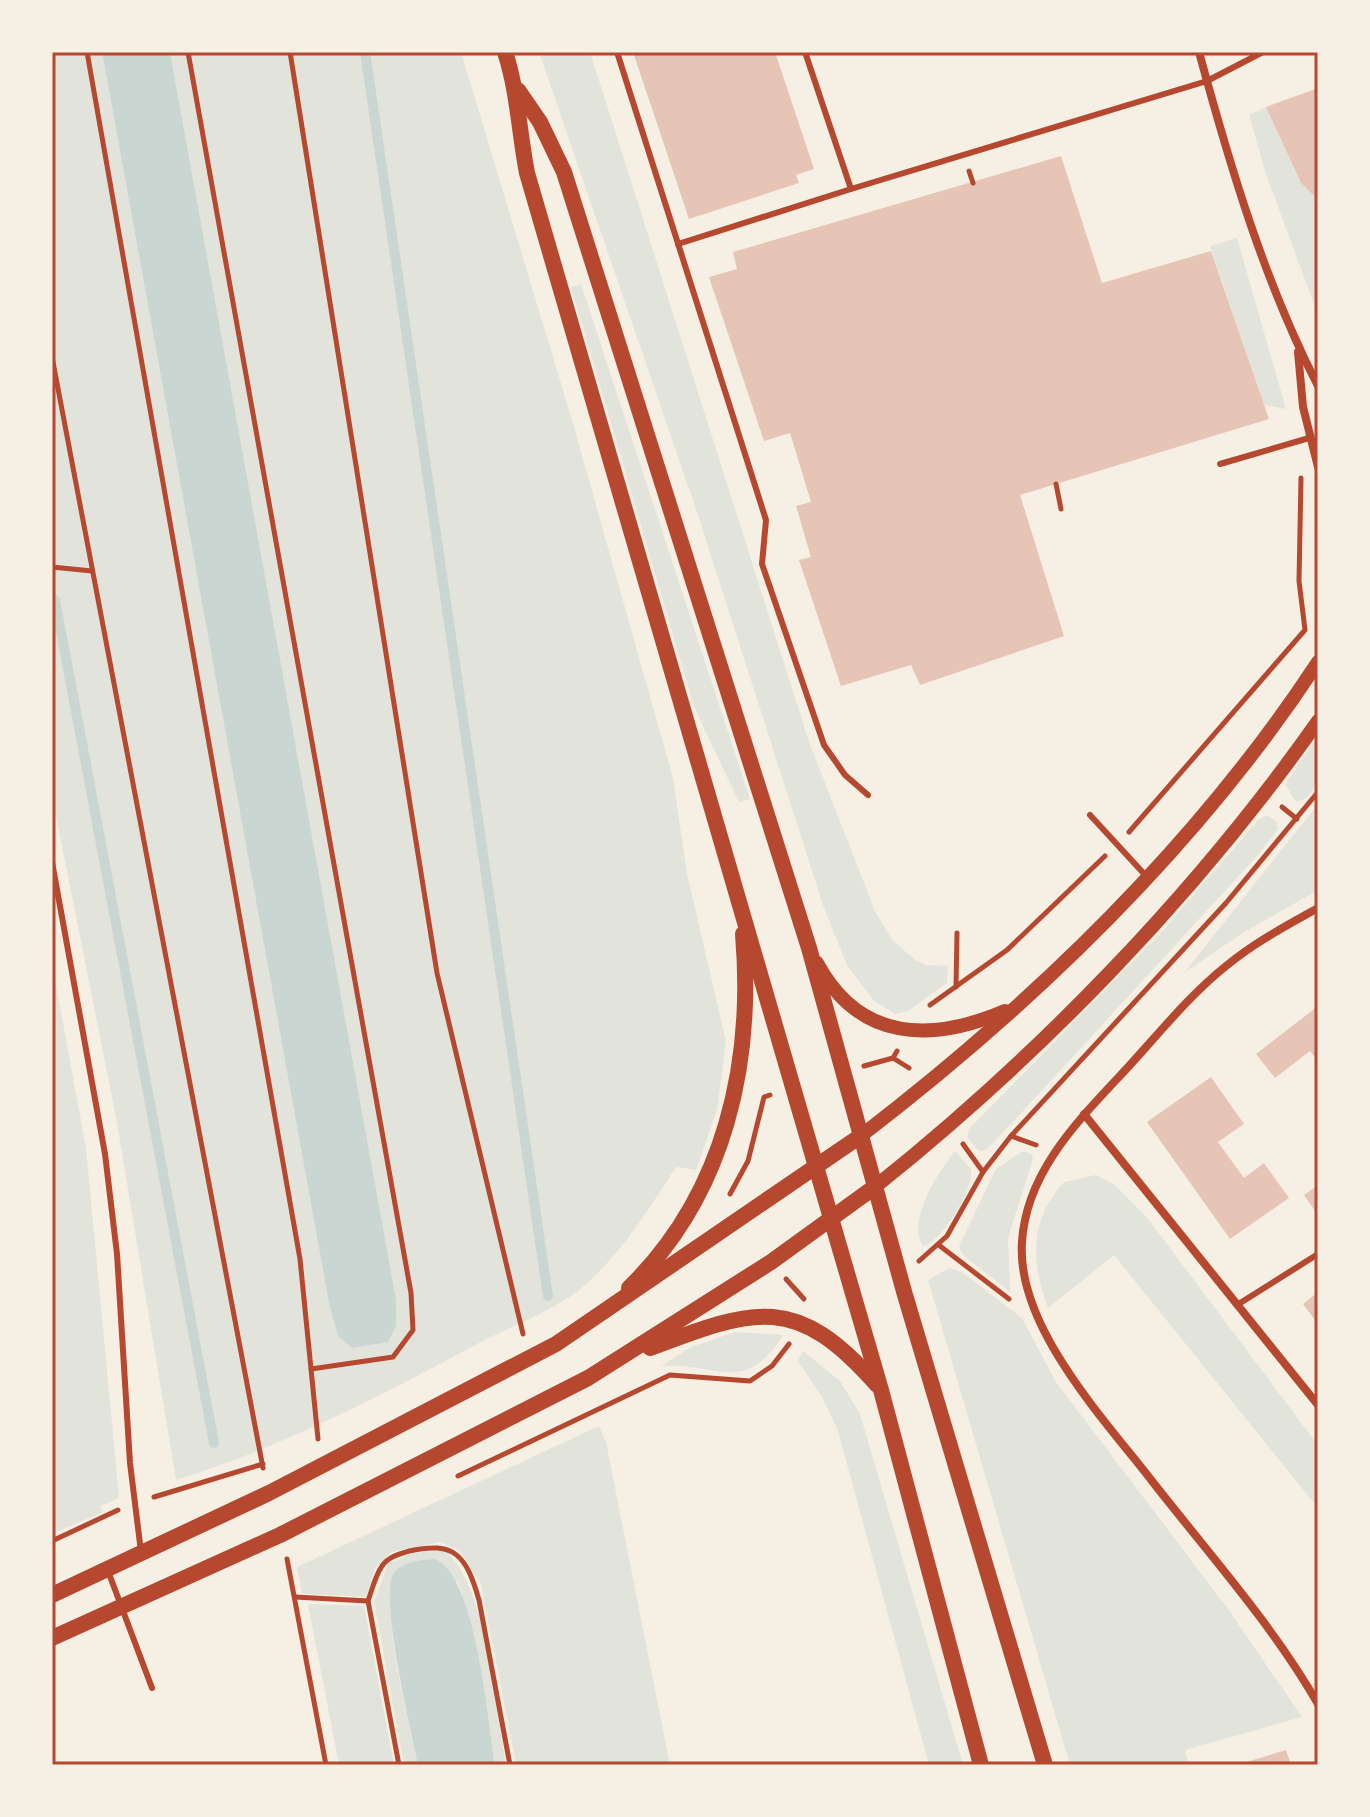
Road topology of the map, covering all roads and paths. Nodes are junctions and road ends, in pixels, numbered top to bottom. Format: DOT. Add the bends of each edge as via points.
graph roads {
  1 [pos="87,52"];
  2 [pos="188,52"];
  3 [pos="290,52"];
  4 [pos="505,52"];
  5 [pos="617,52"];
  6 [pos="805,52"];
  7 [pos="1199,52"];
  8 [pos="1263,52"];
  9 [pos="1207,81"];
  10 [pos="517,88"];
  11 [pos="851,189"];
  12 [pos="678,244"];
  13 [pos="1298,351"];
  14 [pos="52,357"];
  15 [pos="1318,386"];
  16 [pos="1309,438"];
  17 [pos="1220,464"];
  18 [pos="1318,467"];
  19 [pos="1308,474"];
  20 [pos="1056,484"];
  21 [pos="1061,509"];
  22 [pos="52,567"];
  23 [pos="92,571"];
  24 [pos="1318,662"];
  25 [pos="1318,721"];
  26 [pos="1318,792"];
  27 [pos="868,795"];
  28 [pos="1090,815"];
  29 [pos="1117,845"];
  30 [pos="52,862"];
  31 [pos="1147,877"];
  32 [pos="739,896"];
  33 [pos="1318,908"];
  34 [pos="957,933"];
  35 [pos="809,948"];
  36 [pos="956,987"];
  37 [pos="1020,1004"];
  38 [pos="910,1031"];
  39 [pos="844,1072"];
  40 [pos="793,1085"];
  41 [pos="1084,1114"];
  42 [pos="862,1135"];
  43 [pos="816,1166"];
  44 [pos="876,1186"];
  45 [pos="728,1199"];
  46 [pos="832,1219"];
  47 [pos="940,1246"];
  48 [pos="1318,1254"];
  49 [pos="899,1272"];
  50 [pos="1237,1305"];
  51 [pos="801,1322"];
  52 [pos="1042,1324"];
  53 [pos="586,1325"];
  54 [pos="535,1330"];
  55 [pos="524,1336"];
  56 [pos="510,1343"];
  57 [pos="530,1358"];
  58 [pos="622,1359"];
  59 [pos="311,1369"];
  60 [pos="881,1390"];
  61 [pos="1318,1405"];
  62 [pos="333,1437"];
  63 [pos="262,1465"];
  64 [pos="444,1483"];
  65 [pos="301,1552"];
  66 [pos="141,1553"];
  67 [pos="107,1569"];
  68 [pos="52,1595"];
  69 [pos="295,1597"];
  70 [pos="368,1601"];
  71 [pos="121,1607"];
  72 [pos="52,1638"];
  73 [pos="152,1688"];
  74 [pos="1318,1704"];
  75 [pos="326,1765"];
  76 [pos="399,1765"];
  77 [pos="510,1765"];
  78 [pos="981,1765"];
  79 [pos="1045,1765"];
  1 -- 59 [label="path" via="297,1243"];
  2 -- 59 [label="path" via="411,1293 413,1330 393,1357"];
  3 -- 55 [label="path" via="437,973"];
  4 -- 10 [label="main road"];
  5 -- 12 [label="lane"];
  6 -- 11 [label="lane"];
  7 -- 9 [label="street"];
  8 -- 9 [label="lane"];
  9 -- 11 [label="lane"];
  9 -- 13 [label="street" via="1240,197"];
  10 -- 32 [label="main road" via="527,173"];
  10 -- 35 [label="main road" via="564,172"];
  11 -- 12 [label="lane"];
  12 -- 27 [label="lane" via="766,520 762,564 824,745 845,775"];
  13 -- 15 [label="street"];
  13 -- 16 [label="street"];
  14 -- 23 [label="path"];
  16 -- 17 [label="lane"];
  16 -- 18 [label="street"];
  19 -- 29 [label="path" via="1300,478 1299,581 1305,630"];
  20 -- 21 [label="path"];
  22 -- 23 [label="path"];
  23 -- 63 [label="path"];
  24 -- 31 [label="street" via="1272,729"];
  25 -- 44 [label="street" via="1229,838 1144,932 1000,1079"];
  26 -- 47 [label="path" via="1226,903 1011,1136 983,1172"];
  28 -- 29 [label="lane"];
  29 -- 31 [label="lane"];
  29 -- 36 [label="path" via="1007,950"];
  30 -- 66 [label="lane" via="105,1154"];
  31 -- 37 [label="street"];
  32 -- 40 [label="main road"];
  32 -- 53 [label="main road" via="744,964 741,1054 717,1158 671,1240"];
  33 -- 41 [label="street" via="1267,935 1224,968"];
  34 -- 36 [label="path"];
  35 -- 38 [label="street" via="828,983 851,1009"];
  35 -- 39 [label="main road"];
  36 -- 38 [label="path" via="921,1012"];
  37 -- 38 [label="street" via="952,1030"];
  37 -- 42 [label="street"];
  38 -- 39 [label="path" via="893,1058"];
  39 -- 42 [label="main road"];
  40 -- 43 [label="main road"];
  40 -- 45 [label="path" via="764,1097 748,1161"];
  41 -- 50 [label="street"];
  41 -- 52 [label="street" via="1045,1169 1022,1239 1027,1286"];
  42 -- 43 [label="main road"];
  42 -- 44 [label="main road"];
  43 -- 46 [label="main road"];
  43 -- 53 [label="main road"];
  44 -- 46 [label="main road"];
  44 -- 49 [label="main road"];
  46 -- 58 [label="main road"];
  46 -- 60 [label="main road"];
  47 -- 49 [label="path"];
  47 -- 52 [label="path"];
  48 -- 50 [label="lane"];
  49 -- 79 [label="main road"];
  50 -- 61 [label="street"];
  51 -- 58 [label="main road" via="764,1315 726,1320"];
  51 -- 60 [label="main road" via="853,1358"];
  51 -- 64 [label="path" via="772,1366 750,1381 670,1375"];
  52 -- 74 [label="street" via="1083,1391 1281,1646"];
  53 -- 57 [label="main road"];
  54 -- 55 [label="path"];
  55 -- 56 [label="path"];
  55 -- 57 [label="path"];
  57 -- 66 [label="main road"];
  58 -- 71 [label="main road" via="280,1535"];
  59 -- 62 [label="path" via="319,1444"];
  60 -- 78 [label="main road"];
  65 -- 69 [label="path" via="287,1559"];
  66 -- 67 [label="main road"];
  67 -- 68 [label="main road"];
  67 -- 71 [label="lane"];
  69 -- 70 [label="path"];
  69 -- 75 [label="path"];
  70 -- 76 [label="path"];
  70 -- 77 [label="path" via="388,1559 427,1547 451,1550 470,1574 479,1600"];
  71 -- 72 [label="main road"];
  71 -- 73 [label="lane"];
}
